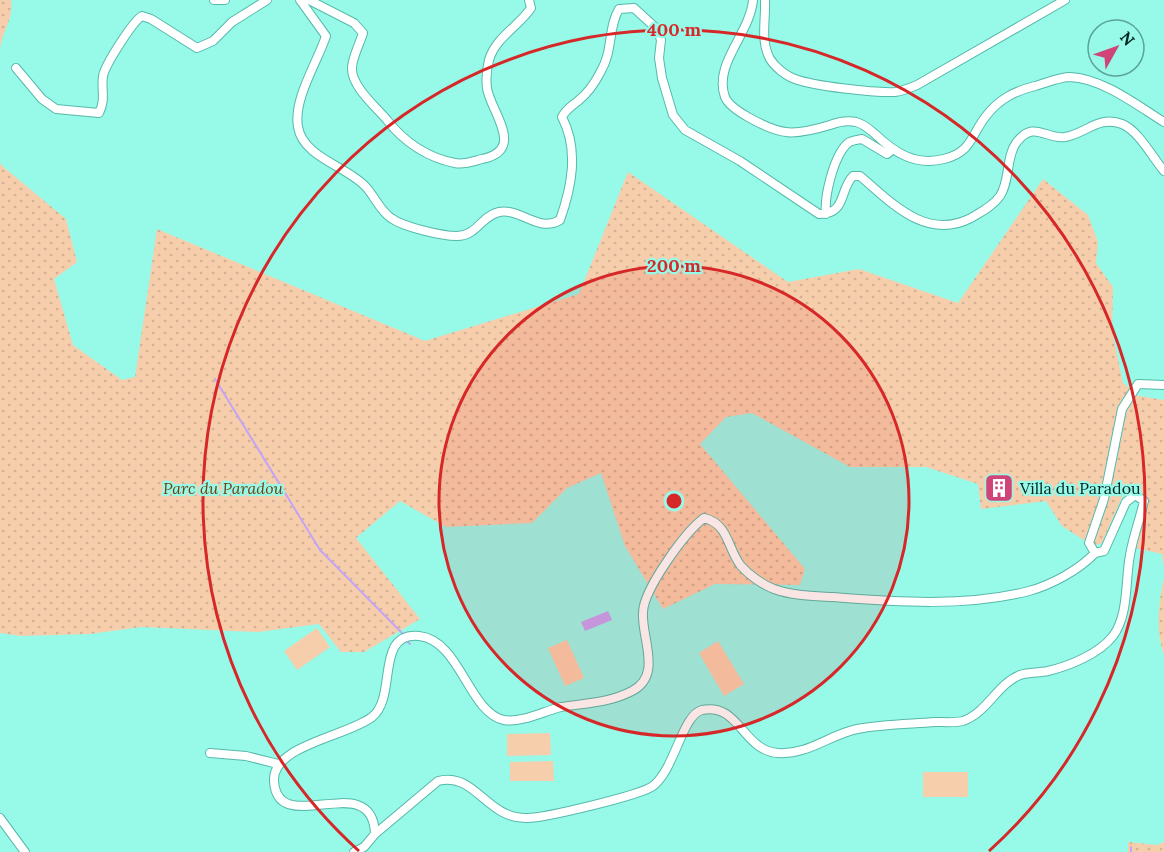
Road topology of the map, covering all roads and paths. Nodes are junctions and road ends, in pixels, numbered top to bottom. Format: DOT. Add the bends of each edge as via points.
graph roads {
  1 [pos="214,0"];
  2 [pos="225,0"];
  3 [pos="267,0"];
  4 [pos="300,0"];
  5 [pos="309,0"];
  6 [pos="529,0"];
  7 [pos="753,0"];
  8 [pos="765,0"];
  9 [pos="1065,0"];
  10 [pos="16,68"];
  11 [pos="1164,122"];
  12 [pos="892,150"];
  13 [pos="1164,171"];
  14 [pos="826,214"];
  15 [pos="1164,386"];
  16 [pos="1095,553"];
  17 [pos="210,753"];
  18 [pos="278,764"];
  19 [pos="0,818"];
  20 [pos="375,834"];
  21 [pos="24,852"];
  22 [pos="354,852"];
  1 -- 2 [label="street"];
  3 -- 10 [label="street" via="232,22 213,41 197,48 151,19 142,16 134,21 108,61 105,102 99,113 56,109 42,99"];
  4 -- 14 [label="street" via="326,36 305,82 297,125 301,138 316,153 364,185 390,218 458,236 472,233 489,216 501,211 541,224 552,225 560,220 574,152 562,117 601,72 609,56 614,17 619,9 634,8 657,29 662,78 673,115 685,130 819,214"];
  5 -- 6 [label="street" via="354,23 363,33 352,68 357,84 399,135 418,149 460,164 488,158 501,148 505,133 487,88 489,61 495,47 531,8"];
  7 -- 12 [label="street" via="748,25 725,65 725,99 778,133 800,134 842,121 856,121"];
  8 -- 9 [label="street" via="765,46 771,61 781,71 813,83 886,92 917,85"];
  11 -- 12 [label="street" via="1137,102 1070,77 1016,91 998,102 960,153 921,161"];
  12 -- 14 [label="street" via="887,154 862,139 850,141 838,156 826,195"];
  13 -- 14 [label="street" via="1122,124 1091,125 1063,138 1040,130 1025,134 1014,145 1010,172 1000,195 985,211 964,221 921,223 905,215 860,176 848,181 843,200 837,209"];
  15 -- 16 [label="street" via="1138,384 1122,409 1104,499 1089,543"];
  16 -- 18 [label="street" via="1088,561 1043,586 1010,595 891,601 798,594 775,589 754,578 740,565 722,528 714,520 704,518 681,540 661,571 643,611 649,666 645,679 634,690 609,701 502,720 478,698 447,653 421,636 410,637 394,646 388,660 383,705 373,716 359,726 285,756"];
  16 -- 20 [label="street" via="1104,551 1126,502 1135,495 1144,501 1130,555 1123,613 1112,638 1079,660 1022,674 1006,682 963,721 871,726 848,731 808,749 776,753 754,742 731,715 718,708 699,711 687,723 665,773 635,795 530,818 507,817 474,790 448,778 438,781"];
  17 -- 18 [label="street"];
  18 -- 20 [label="street" via="274,782 285,802 297,807 353,803 367,811"];
  19 -- 21 [label="street"];
  20 -- 22 [label="street"];
}
